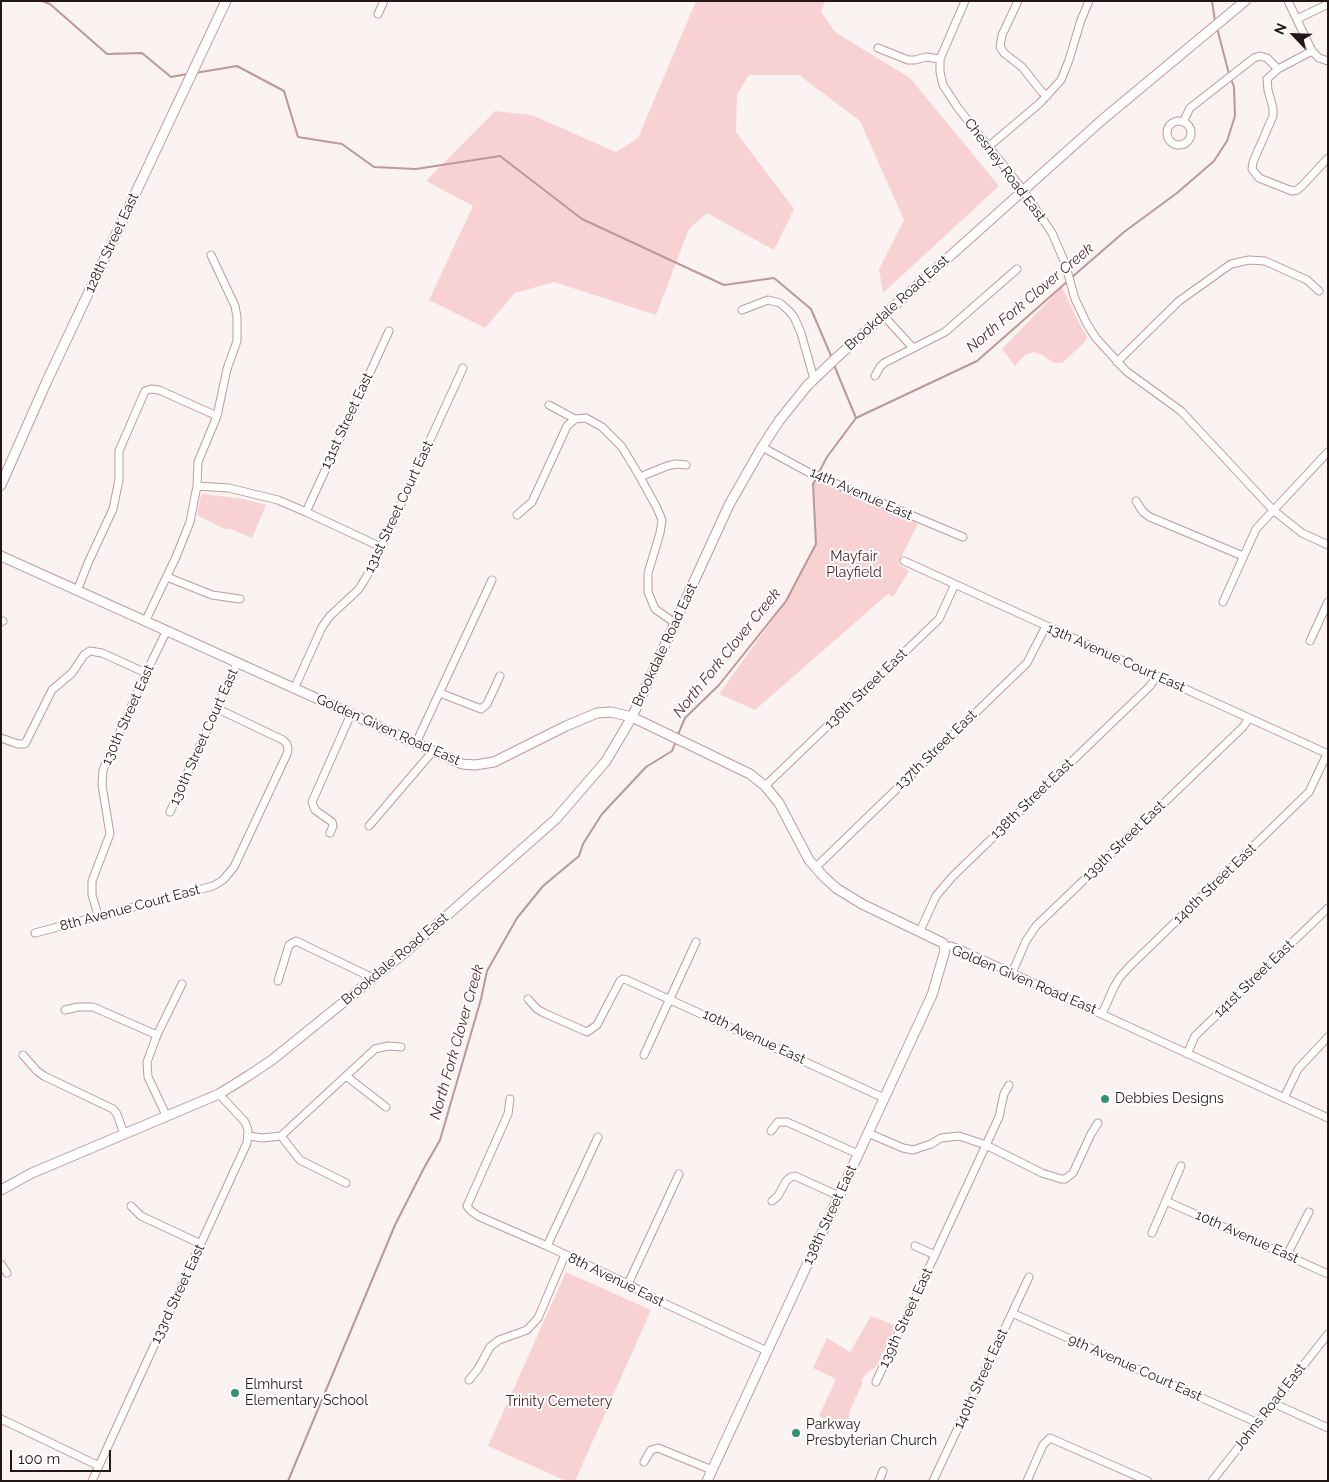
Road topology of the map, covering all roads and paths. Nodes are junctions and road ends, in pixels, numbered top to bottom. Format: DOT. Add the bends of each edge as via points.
graph roads {
  1 [pos="226,1"];
  2 [pos="384,1"];
  3 [pos="965,1"];
  4 [pos="1018,1"];
  5 [pos="1090,1"];
  6 [pos="1245,1"];
  7 [pos="1288,1"];
  8 [pos="1328,4"];
  9 [pos="378,14"];
  10 [pos="1297,20"];
  11 [pos="878,48"];
  12 [pos="1312,51"];
  13 [pos="940,59"];
  14 [pos="1328,61"];
  15 [pos="1278,70"];
  16 [pos="1047,96"];
  17 [pos="1184,122"];
  18 [pos="988,147"];
  19 [pos="1328,158"];
  20 [pos="1023,190"];
  21 [pos="211,255"];
  22 [pos="1017,268"];
  23 [pos="1319,291"];
  24 [pos="742,310"];
  25 [pos="884,316"];
  26 [pos="388,331"];
  27 [pos="913,348"];
  28 [pos="1118,362"];
  29 [pos="463,368"];
  30 [pos="875,376"];
  31 [pos="814,379"];
  32 [pos="549,405"];
  33 [pos="217,416"];
  34 [pos="575,419"];
  35 [pos="762,447"];
  36 [pos="1327,455"];
  37 [pos="686,465"];
  38 [pos="640,477"];
  39 [pos="1,485"];
  40 [pos="197,486"];
  41 [pos="1136,501"];
  42 [pos="1272,510"];
  43 [pos="306,512"];
  44 [pos="517,515"];
  45 [pos="963,537"];
  46 [pos="1328,545"];
  47 [pos="381,548"];
  48 [pos="1,556"];
  49 [pos="1243,556"];
  50 [pos="904,561"];
  51 [pos="167,577"];
  52 [pos="492,580"];
  53 [pos="955,584"];
  54 [pos="77,591"];
  55 [pos="240,599"];
  56 [pos="1222,602"];
  57 [pos="1328,602"];
  58 [pos="145,622"];
  59 [pos="675,623"];
  60 [pos="1046,626"];
  61 [pos="166,632"];
  62 [pos="1310,641"];
  63 [pos="237,663"];
  64 [pos="146,673"];
  65 [pos="500,676"];
  66 [pos="1157,676"];
  67 [pos="294,689"];
  68 [pos="440,693"];
  69 [pos="218,709"];
  70 [pos="352,714"];
  71 [pos="632,718"];
  72 [pos="1249,718"];
  73 [pos="1,738"];
  74 [pos="416,743"];
  75 [pos="433,751"];
  76 [pos="1328,754"];
  77 [pos="765,786"];
  78 [pos="170,812"];
  79 [pos="369,826"];
  80 [pos="330,833"];
  81 [pos="816,867"];
  82 [pos="1328,908"];
  83 [pos="98,915"];
  84 [pos="920,931"];
  85 [pos="35,933"];
  86 [pos="696,942"];
  87 [pos="945,947"];
  88 [pos="1012,973"];
  89 [pos="373,978"];
  90 [pos="278,981"];
  91 [pos="182,984"];
  92 [pos="670,998"];
  93 [pos="528,999"];
  94 [pos="65,1010"];
  95 [pos="1102,1014"];
  96 [pos="157,1035"];
  97 [pos="1328,1037"];
  98 [pos="401,1047"];
  99 [pos="1187,1054"];
  100 [pos="23,1055"];
  101 [pos="644,1055"];
  102 [pos="346,1076"];
  103 [pos="1009,1085"];
  104 [pos="219,1094"];
  105 [pos="884,1098"];
  106 [pos="1284,1098"];
  107 [pos="510,1099"];
  108 [pos="386,1107"];
  109 [pos="167,1117"];
  110 [pos="1328,1118"];
  111 [pos="1098,1123"];
  112 [pos="771,1131"];
  113 [pos="868,1133"];
  114 [pos="124,1134"];
  115 [pos="249,1136"];
  116 [pos="281,1136"];
  117 [pos="598,1137"];
  118 [pos="986,1146"];
  119 [pos="858,1154"];
  120 [pos="1181,1166"];
  121 [pos="679,1174"];
  122 [pos="346,1184"];
  123 [pos="1,1190"];
  124 [pos="839,1196"];
  125 [pos="772,1201"];
  126 [pos="1166,1201"];
  127 [pos="131,1206"];
  128 [pos="1309,1212"];
  129 [pos="1152,1234"];
  130 [pos="201,1244"];
  131 [pos="547,1246"];
  132 [pos="916,1246"];
  133 [pos="935,1254"];
  134 [pos="565,1255"];
  135 [pos="1287,1255"];
  136 [pos="1,1264"];
  137 [pos="7,1273"];
  138 [pos="1328,1274"];
  139 [pos="1028,1277"];
  140 [pos="628,1284"];
  141 [pos="1012,1313"];
  142 [pos="1328,1334"];
  143 [pos="767,1351"];
  144 [pos="469,1380"];
  145 [pos="876,1382"];
  146 [pos="1273,1403"];
  147 [pos="1,1419"];
  148 [pos="1258,1423"];
  149 [pos="1328,1428"];
  150 [pos="644,1462"];
  151 [pos="99,1466"];
  152 [pos="712,1470"];
  153 [pos="883,1472"];
  154 [pos="92,1481"];
  155 [pos="707,1481"];
  156 [pos="879,1481"];
  157 [pos="934,1481"];
  158 [pos="1027,1481"];
  159 [pos="1148,1481"];
  160 [pos="1212,1481"];
  1 -- 39 [label="street, 128th Street East"];
  2 -- 9 [label="street"];
  3 -- 13 [label="street, Chesney Road East"];
  4 -- 16 [label="street" via="1000,45"];
  5 -- 16 [label="street" via="1064,74"];
  6 -- 20 [label="street, Brookdale Road East" via="1140,87"];
  7 -- 10 [label="street"];
  8 -- 10 [label="street"];
  10 -- 12 [label="street"];
  11 -- 13 [label="street" via="908,60"];
  12 -- 14 [label="street"];
  12 -- 15 [label="street"];
  13 -- 18 [label="street, Chesney Road East" via="943,85"];
  15 -- 17 [label="street" via="1267,58 1254,58 1190,108"];
  15 -- 19 [label="street" via="1267,80 1273,116 1253,162 1253,172 1265,181 1294,191"];
  16 -- 18 [label="street"];
  18 -- 20 [label="street, Chesney Road East"];
  20 -- 25 [label="street, Brookdale Road East"];
  20 -- 28 [label="street, Chesney Road East" via="1052,233 1087,324"];
  21 -- 33 [label="street" via="231,296 237,317 237,341"];
  22 -- 27 [label="street" via="945,332"];
  23 -- 28 [label="street" via="1307,280 1265,261 1230,264 1179,301"];
  24 -- 31 [label="street" via="768,300 780,303 789,311 801,333"];
  25 -- 27 [label="street"];
  25 -- 31 [label="street, Brookdale Road East"];
  26 -- 43 [label="street, 131st Street East"];
  27 -- 30 [label="street" via="884,363"];
  28 -- 42 [label="street, Chesney Road East" via="1181,411"];
  29 -- 47 [label="street, 131st Street Court East"];
  31 -- 35 [label="street, Brookdale Road East"];
  32 -- 34 [label="street"];
  33 -- 40 [label="street" via="198,462"];
  33 -- 54 [label="street" via="159,390 146,390 119,451 119,480 113,509"];
  34 -- 38 [label="street" via="586,418 613,436"];
  34 -- 44 [label="street" via="567,426 532,502"];
  35 -- 45 [label="street, 14th Avenue East" via="808,472"];
  35 -- 59 [label="street, Brookdale Road East" via="729,505"];
  36 -- 42 [label="street"];
  37 -- 38 [label="street" via="667,466"];
  38 -- 59 [label="street" via="662,520 648,572 648,592 655,609"];
  40 -- 43 [label="street" via="262,495"];
  40 -- 51 [label="street" via="190,522"];
  41 -- 49 [label="street" via="1150,517"];
  42 -- 46 [label="street, Chesney Road East" via="1302,533"];
  42 -- 49 [label="street" via="1256,529"];
  43 -- 47 [label="street"];
  47 -- 67 [label="street, 131st Street Court East" via="362,585 322,627"];
  48 -- 54 [label="street, Golden Given Road East"];
  49 -- 56 [label="street"];
  50 -- 53 [label="street, 13th Avenue Court East"];
  51 -- 55 [label="street" via="212,595"];
  51 -- 58 [label="street"];
  52 -- 68 [label="street"];
  53 -- 60 [label="street, 13th Avenue Court East"];
  53 -- 77 [label="street, 136th Street East" via="938,618"];
  54 -- 58 [label="street, Golden Given Road East"];
  57 -- 62 [label="street"];
  58 -- 61 [label="street, Golden Given Road East"];
  59 -- 71 [label="street, Brookdale Road East"];
  60 -- 66 [label="street, 13th Avenue Court East"];
  60 -- 81 [label="street, 137th Street East" via="1027,663"];
  61 -- 63 [label="street, Golden Given Road East"];
  61 -- 64 [label="street, 130th Street East"];
  63 -- 67 [label="street, Golden Given Road East"];
  63 -- 69 [label="street, 130th Street Court East"];
  64 -- 73 [label="street" via="102,653 90,651 72,674 52,690 25,744"];
  64 -- 83 [label="street, 130th Street East" via="103,770 102,786 110,834 92,880 92,895"];
  65 -- 68 [label="street" via="487,704 481,709"];
  66 -- 72 [label="street, 13th Avenue Court East"];
  66 -- 84 [label="street, 138th Street East" via="952,876 936,896"];
  67 -- 70 [label="street, Golden Given Road East"];
  68 -- 74 [label="street"];
  69 -- 78 [label="street, 130th Street Court East"];
  69 -- 83 [label="street, 8th Avenue Court East" via="279,737 286,742 288,749 239,859 223,880 213,886"];
  70 -- 74 [label="street, Golden Given Road East"];
  70 -- 80 [label="street" via="312,802 315,810 332,822"];
  71 -- 75 [label="street, Golden Given Road East" via="611,712 592,715 488,764 462,764"];
  71 -- 77 [label="street, Golden Given Road East" via="743,770"];
  71 -- 89 [label="street, Brookdale Road East" via="606,761 556,819"];
  72 -- 76 [label="street, 13th Avenue Court East"];
  72 -- 88 [label="street, 139th Street East" via="1036,926"];
  74 -- 75 [label="street, Golden Given Road East"];
  75 -- 79 [label="street"];
  76 -- 95 [label="street, 140th Street East" via="1309,792 1120,977"];
  77 -- 81 [label="street, Golden Given Road East"];
  81 -- 84 [label="street, Golden Given Road East" via="851,898"];
  82 -- 99 [label="street, 141st Street East" via="1196,1036"];
  83 -- 85 [label="street, 8th Avenue Court East"];
  84 -- 87 [label="street, Golden Given Road East" via="939,940"];
  86 -- 92 [label="street"];
  87 -- 88 [label="street, Golden Given Road East" via="951,946"];
  87 -- 105 [label="street, 138th Street East" via="932,995"];
  88 -- 95 [label="street, Golden Given Road East"];
  89 -- 90 [label="street" via="296,941 289,944"];
  89 -- 104 [label="street, Brookdale Road East" via="272,1060"];
  91 -- 96 [label="street"];
  92 -- 93 [label="street, 10th Avenue East" via="623,979 594,1029 587,1032 537,1009"];
  92 -- 101 [label="street"];
  92 -- 105 [label="street, 10th Avenue East"];
  94 -- 96 [label="street" via="93,1006"];
  95 -- 99 [label="street, Golden Given Road East"];
  96 -- 109 [label="street" via="146,1072"];
  97 -- 106 [label="street" via="1298,1068"];
  98 -- 102 [label="street" via="375,1049"];
  99 -- 106 [label="street, Golden Given Road East"];
  100 -- 114 [label="street" via="44,1076 113,1109"];
  102 -- 108 [label="street"];
  102 -- 116 [label="street"];
  103 -- 118 [label="street, 139th Street East"];
  104 -- 109 [label="street, Brookdale Road East"];
  104 -- 115 [label="street" via="245,1122"];
  105 -- 113 [label="street, 138th Street East"];
  106 -- 110 [label="street, Golden Given Road East"];
  107 -- 131 [label="street, 8th Avenue East" via="508,1114 468,1206 478,1216"];
  109 -- 114 [label="street, Brookdale Road East"];
  111 -- 118 [label="street" via="1076,1166 1065,1179 1056,1179"];
  112 -- 119 [label="street" via="778,1122 787,1122"];
  113 -- 118 [label="street" via="913,1150 952,1136 968,1138"];
  113 -- 119 [label="street, 138th Street East"];
  114 -- 123 [label="street, Brookdale Road East" via="32,1173"];
  115 -- 116 [label="street"];
  115 -- 130 [label="street, 133rd Street East"];
  116 -- 122 [label="street" via="300,1160"];
  117 -- 131 [label="street"];
  118 -- 133 [label="street, 139th Street East"];
  119 -- 124 [label="street, 138th Street East"];
  120 -- 126 [label="street"];
  121 -- 140 [label="street"];
  124 -- 125 [label="street" via="795,1176 786,1181"];
  124 -- 143 [label="street, 138th Street East"];
  126 -- 129 [label="street"];
  126 -- 135 [label="street, 10th Avenue East"];
  127 -- 130 [label="street" via="141,1216"];
  128 -- 135 [label="street"];
  130 -- 151 [label="street, 133rd Street East"];
  131 -- 134 [label="street, 8th Avenue East"];
  132 -- 133 [label="street, 139th Street East"];
  133 -- 145 [label="street, 139th Street East"];
  134 -- 140 [label="street, 8th Avenue East"];
  134 -- 144 [label="street" via="538,1318 527,1330 499,1340 490,1347"];
  135 -- 138 [label="street, 10th Avenue East"];
  136 -- 137 [label="street"];
  139 -- 141 [label="street, 140th Street East"];
  140 -- 143 [label="street, 8th Avenue East"];
  141 -- 148 [label="street, 9th Avenue Court East"];
  141 -- 157 [label="street, 140th Street East"];
  142 -- 146 [label="street, Johns Road East"];
  143 -- 152 [label="street, 138th Street East"];
  146 -- 148 [label="street, Johns Road East"];
  146 -- 149 [label="street"];
  147 -- 151 [label="street"];
  148 -- 160 [label="street, Johns Road East"];
  150 -- 152 [label="street" via="655,1448"];
  151 -- 154 [label="street, 133rd Street East"];
  152 -- 155 [label="street, 138th Street East"];
  153 -- 156 [label="street"];
  158 -- 159 [label="street" via="1050,1438"];
}
